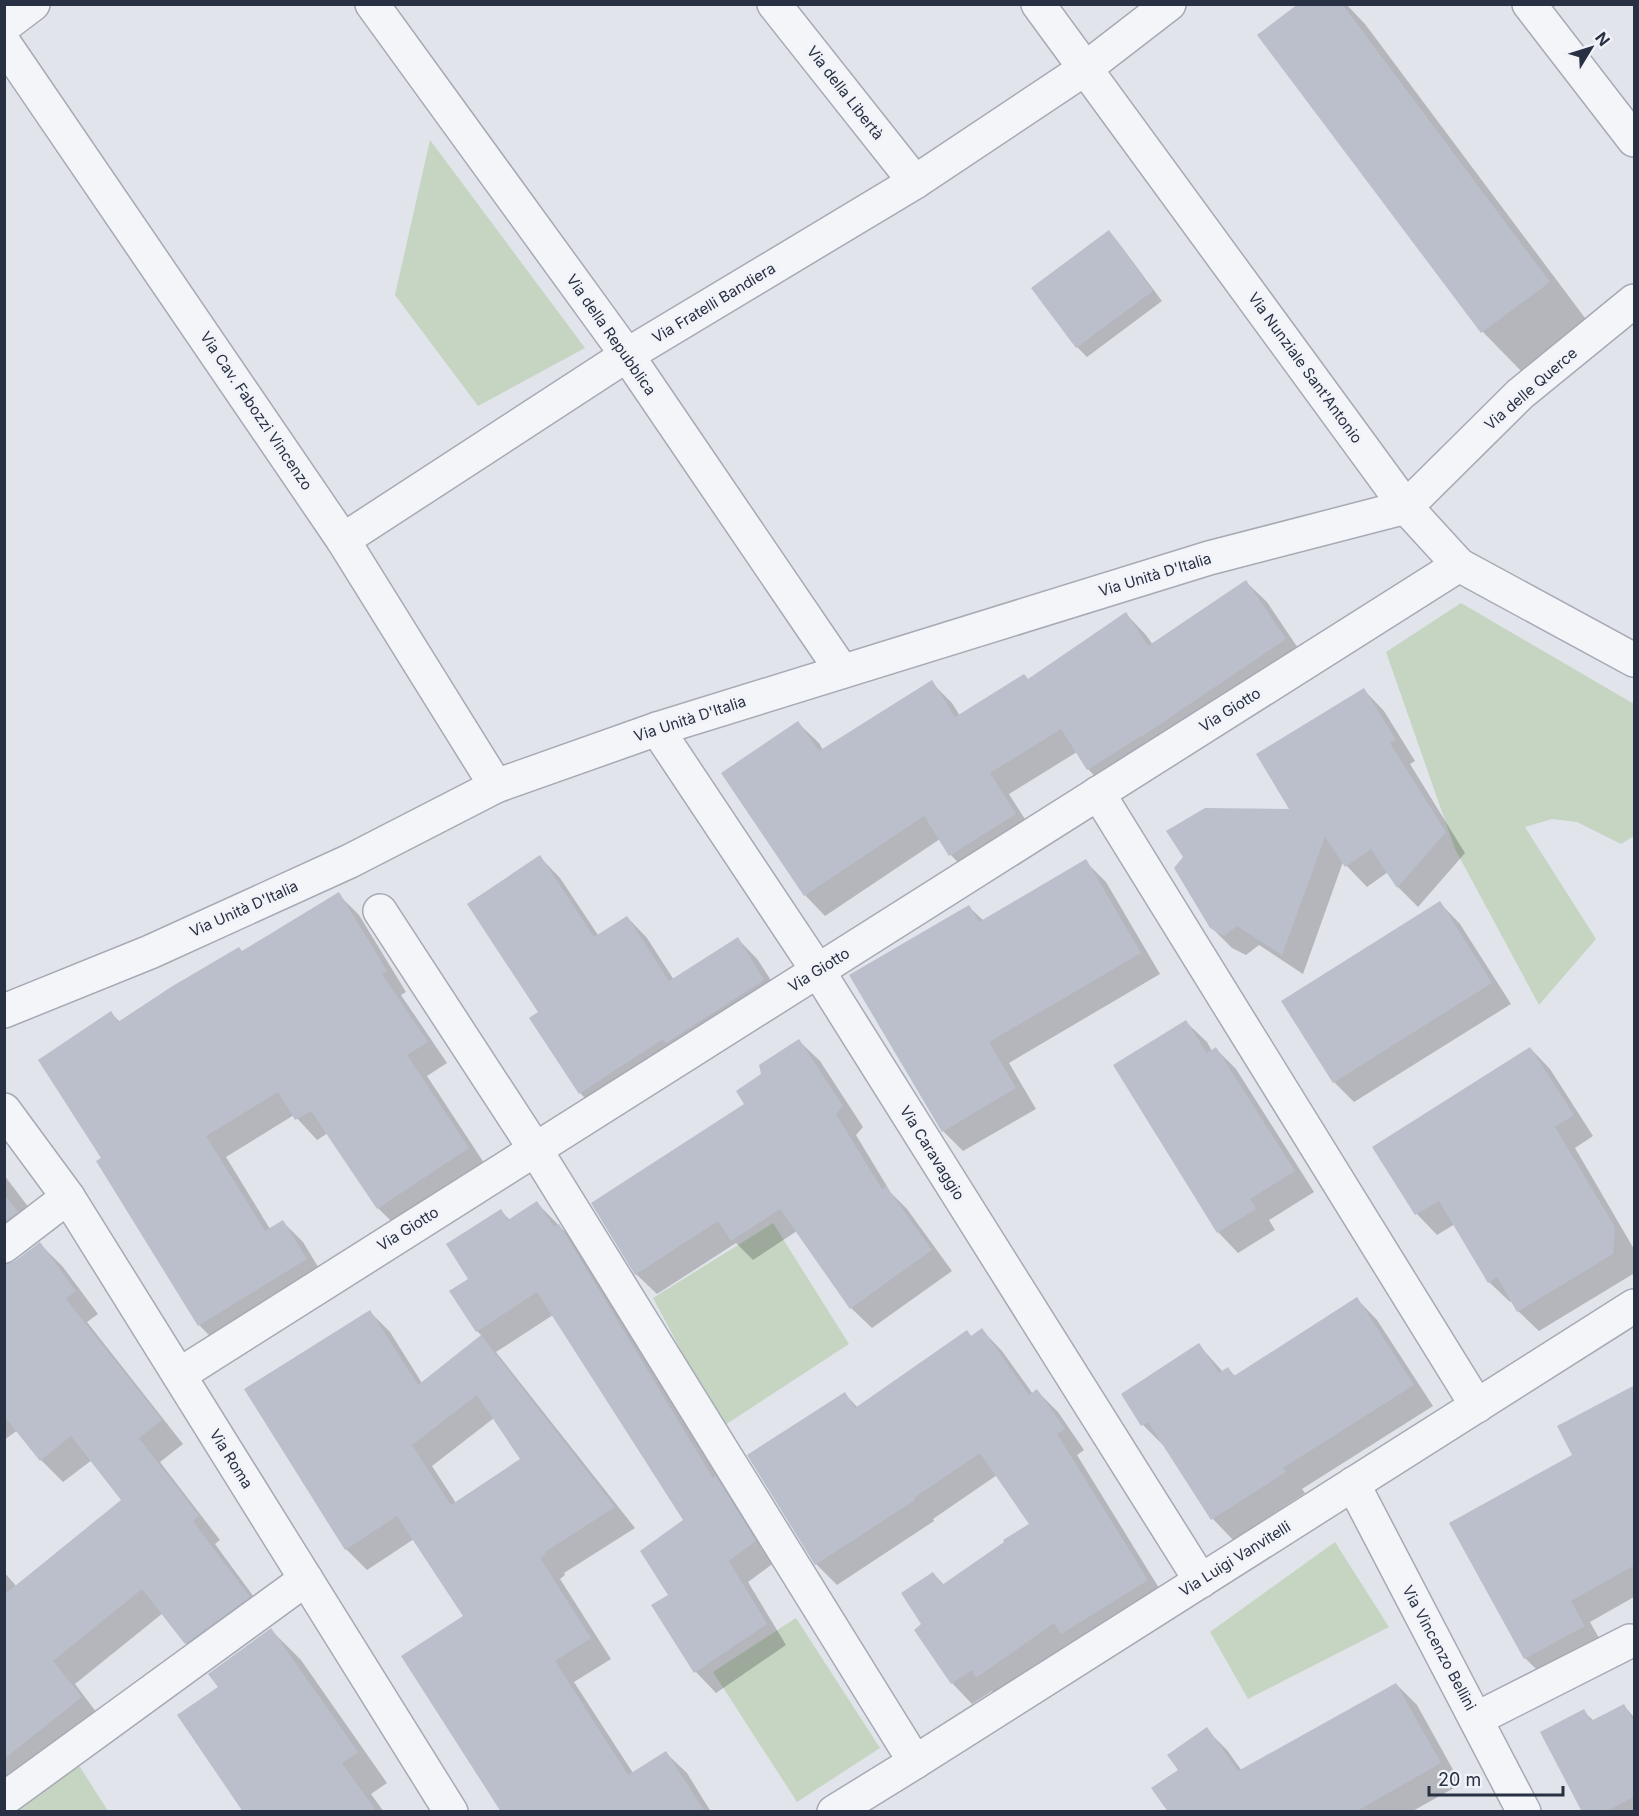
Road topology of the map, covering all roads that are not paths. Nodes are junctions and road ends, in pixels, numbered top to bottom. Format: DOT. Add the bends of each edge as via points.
graph roads {
  1 [pos="33,4"];
  2 [pos="372,4"];
  3 [pos="774,4"];
  4 [pos="1038,4"];
  5 [pos="1169,4"];
  6 [pos="1529,4"];
  7 [pos="4,26"];
  8 [pos="4,43"];
  9 [pos="1086,68"];
  10 [pos="1635,140"];
  11 [pos="915,182"];
  12 [pos="1635,301"];
  13 [pos="627,355"];
  14 [pos="1406,507"];
  15 [pos="344,540"];
  16 [pos="1459,565"];
  17 [pos="1635,660"];
  18 [pos="842,671"];
  19 [pos="657,729"];
  20 [pos="496,786"];
  21 [pos="1098,793"];
  22 [pos="380,911"];
  23 [pos="818,970"];
  24 [pos="4,1011"];
  25 [pos="4,1110"];
  26 [pos="535,1149"];
  27 [pos="68,1197"];
  28 [pos="4,1246"];
  29 [pos="1635,1306"];
  30 [pos="179,1375"];
  31 [pos="1477,1406"];
  32 [pos="1353,1484"];
  33 [pos="306,1579"];
  34 [pos="1201,1581"];
  35 [pos="1630,1641"];
  36 [pos="1476,1719"];
  37 [pos="915,1762"];
  38 [pos="4,1799"];
  39 [pos="452,1812"];
  40 [pos="834,1812"];
  41 [pos="1524,1812"];
  1 -- 7 [label="street"];
  2 -- 13 [label="street, Via della Repubblica"];
  3 -- 11 [label="street, Via della Libertà"];
  4 -- 9 [label="street, Via Nunziale Sant'Antonio"];
  5 -- 9 [label="street, Via Fratelli Bandiera"];
  6 -- 10 [label="street"];
  8 -- 15 [label="street, Via Cav. Fabozzi Vincenzo"];
  9 -- 11 [label="street, Via Fratelli Bandiera"];
  9 -- 14 [label="street, Via Nunziale Sant'Antonio"];
  11 -- 13 [label="street, Via Fratelli Bandiera"];
  12 -- 14 [label="street, Via delle Querce" via="1520,394"];
  13 -- 15 [label="street, Via Fratelli Bandiera"];
  13 -- 18 [label="street, Via della Repubblica"];
  14 -- 16 [label="street, Via Nunziale Sant'Antonio"];
  14 -- 18 [label="street, Via Unità D'Italia" via="1209,558"];
  15 -- 20 [label="street, Via Cav. Fabozzi Vincenzo"];
  16 -- 17 [label="street, Via Nunziale Sant'Antonio"];
  16 -- 21 [label="street, Via Giotto"];
  18 -- 19 [label="street, Via Unità D'Italia"];
  19 -- 20 [label="street, Via Unità D'Italia"];
  19 -- 23 [label="street, Via Caravaggio"];
  20 -- 24 [label="street, Via Unità D'Italia" via="350,861 150,952"];
  21 -- 23 [label="street, Via Giotto"];
  21 -- 31 [label="street"];
  22 -- 26 [label="street"];
  23 -- 26 [label="street, Via Giotto"];
  23 -- 34 [label="street, Via Caravaggio"];
  25 -- 27 [label="street, Via Roma"];
  26 -- 30 [label="street, Via Giotto"];
  26 -- 37 [label="street"];
  27 -- 28 [label="street"];
  27 -- 30 [label="street, Via Roma"];
  29 -- 31 [label="street, Via Luigi Vanvitelli"];
  30 -- 33 [label="street, Via Roma"];
  31 -- 32 [label="street, Via Luigi Vanvitelli"];
  32 -- 34 [label="street, Via Luigi Vanvitelli"];
  32 -- 36 [label="street, Via Vincenzo Bellini"];
  33 -- 38 [label="street"];
  33 -- 39 [label="street, Via Roma"];
  34 -- 37 [label="street, Via Luigi Vanvitelli"];
  35 -- 36 [label="street"];
  36 -- 41 [label="street, Via Vincenzo Bellini"];
  37 -- 40 [label="street, Via Luigi Vanvitelli"];
}
